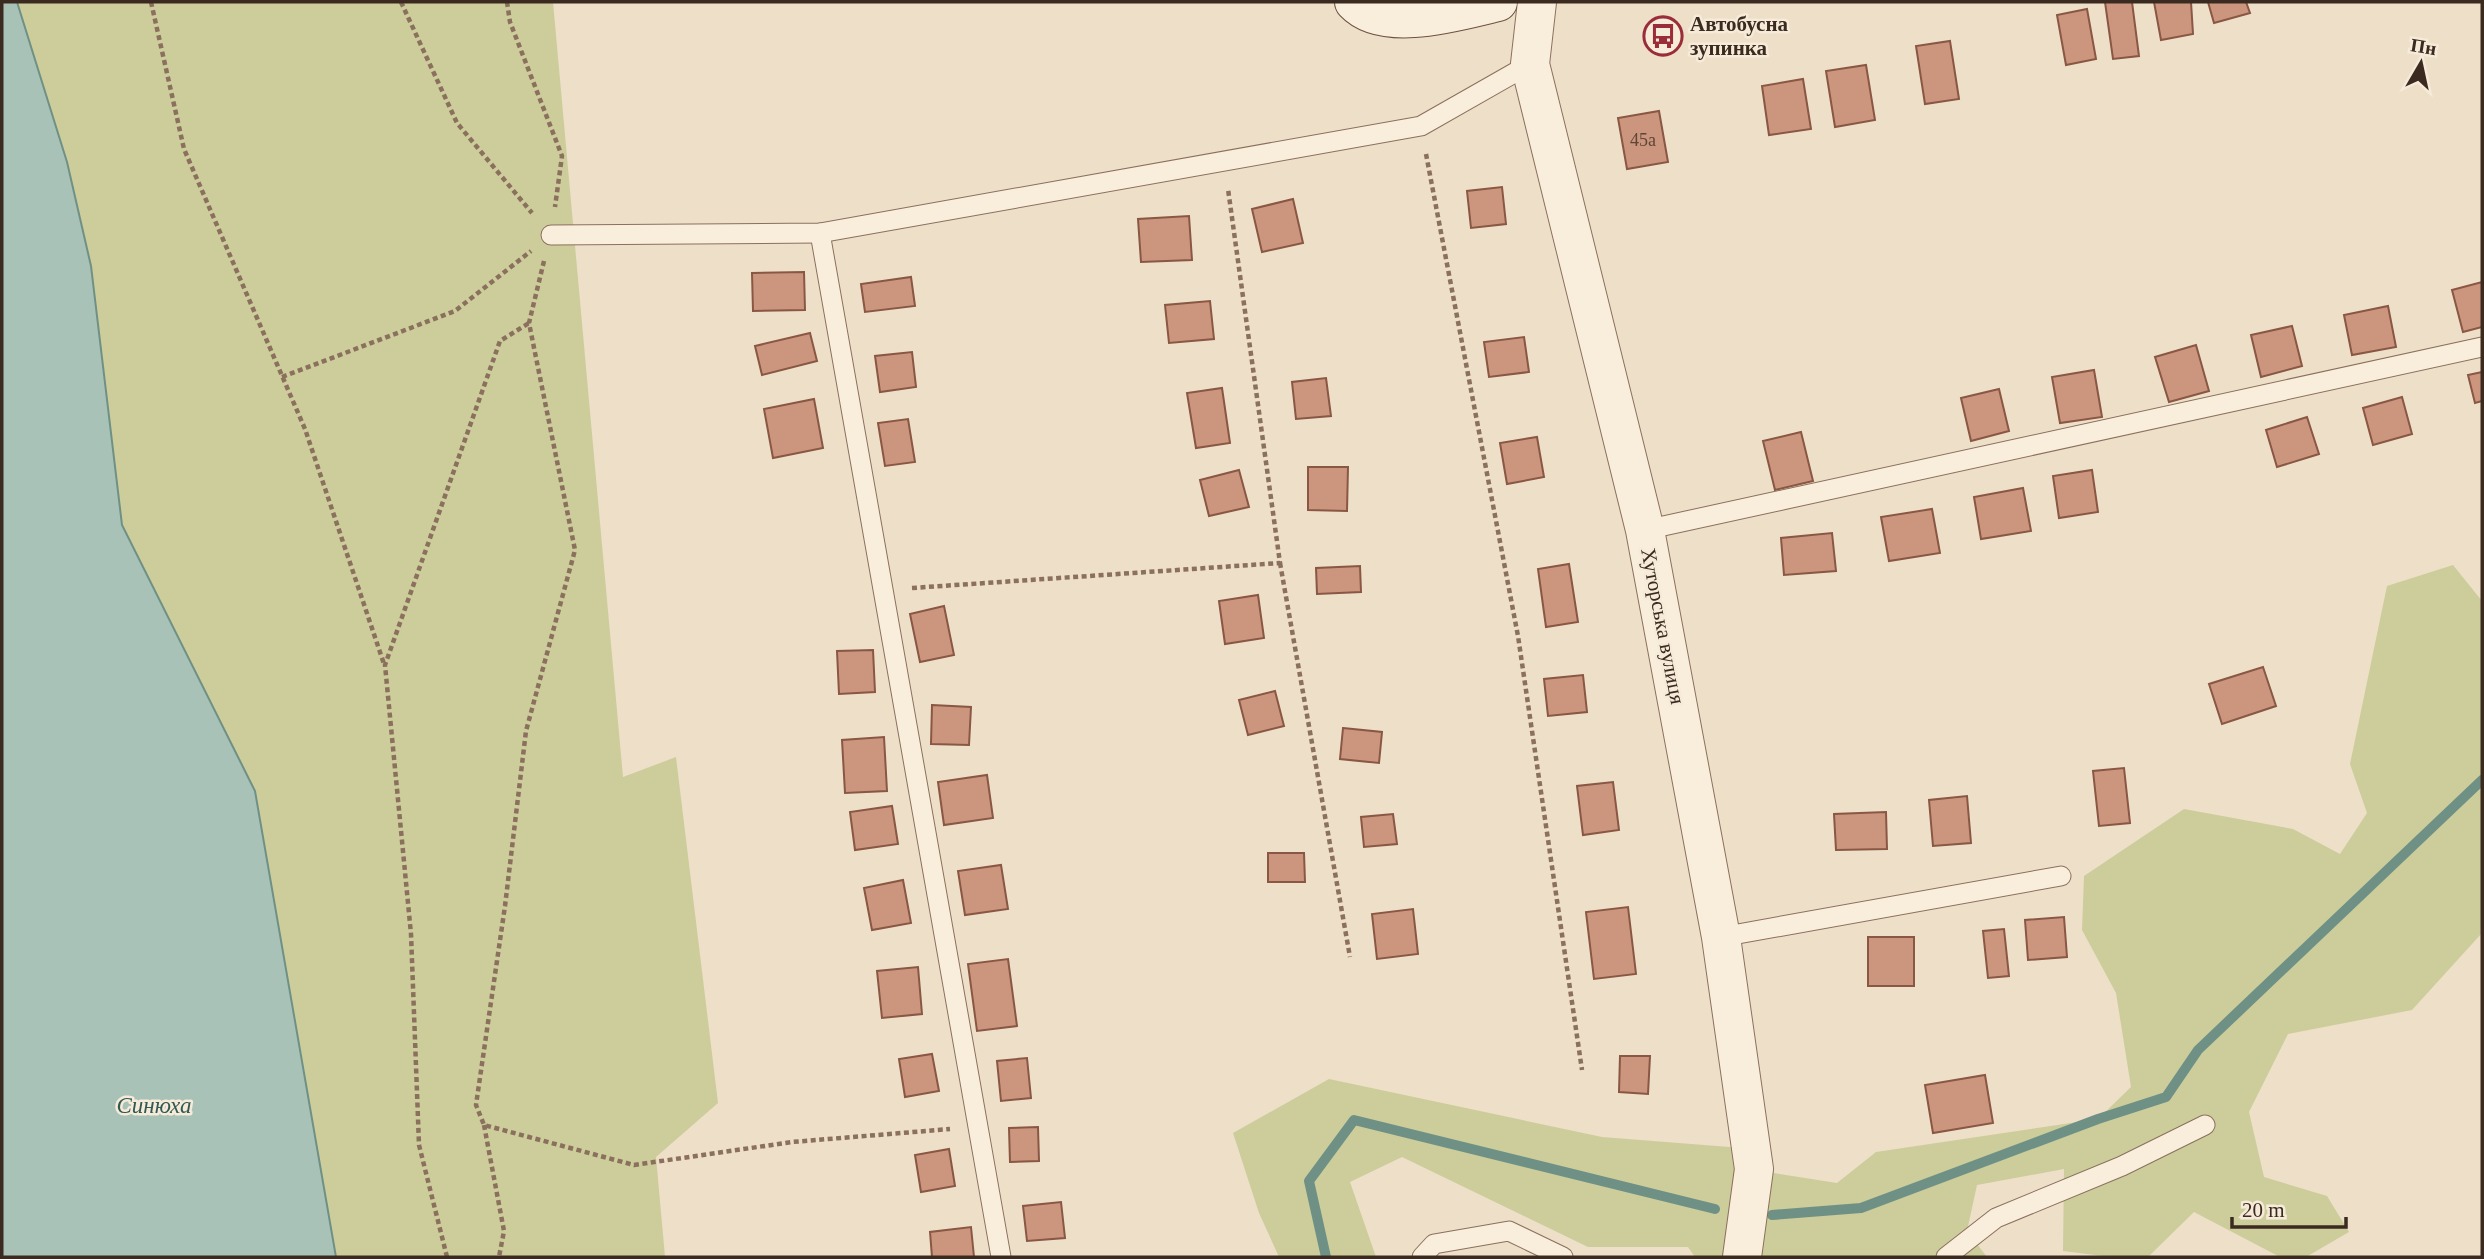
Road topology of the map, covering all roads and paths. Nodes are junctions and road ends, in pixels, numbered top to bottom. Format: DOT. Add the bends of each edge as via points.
graph roads {
  1 [pos="151,2"];
  2 [pos="401,2"];
  3 [pos="507,2"];
  4 [pos="1354,2"];
  5 [pos="1498,2"];
  6 [pos="1537,2"];
  7 [pos="1531,64"];
  8 [pos="1421,126"];
  9 [pos="1224,160"];
  10 [pos="820,233"];
  11 [pos="551,235"];
  12 [pos="528,323"];
  13 [pos="2482,347"];
  14 [pos="282,377"];
  15 [pos="1645,530"];
  16 [pos="1280,564"];
  17 [pos="883,590"];
  18 [pos="385,665"];
  19 [pos="2061,876"];
  20 [pos="1721,937"];
  21 [pos="1350,957"];
  22 [pos="1582,1070"];
  23 [pos="484,1125"];
  24 [pos="2205,1125"];
  25 [pos="977,1127"];
  26 [pos="447,1257"];
  27 [pos="499,1257"];
  28 [pos="1001,1257"];
  29 [pos="1422,1257"];
  30 [pos="1563,1257"];
  31 [pos="1742,1257"];
  32 [pos="1946,1257"];
  1 -- 14 [label="path" via="184,149"];
  2 -- 11 [label="path" via="457,123"];
  3 -- 11 [label="path" via="510,22 562,156"];
  4 -- 5 [label="street" via="1364,13 1408,19"];
  6 -- 7 [label="street, Хуторська вулиця"];
  7 -- 8 [label="lane"];
  7 -- 15 [label="street, Хуторська вулиця"];
  8 -- 9 [label="lane"];
  8 -- 22 [label="path" via="1518,636"];
  9 -- 10 [label="lane"];
  9 -- 16 [label="path"];
  10 -- 11 [label="lane"];
  10 -- 17 [label="lane"];
  11 -- 12 [label="path"];
  11 -- 14 [label="path" via="454,311"];
  12 -- 18 [label="path" via="500,341"];
  12 -- 23 [label="path" via="575,550 526,731 476,1105"];
  13 -- 15 [label="lane"];
  14 -- 18 [label="path"];
  15 -- 20 [label="street, Хуторська вулиця"];
  16 -- 17 [label="path"];
  16 -- 21 [label="path"];
  17 -- 25 [label="lane"];
  18 -- 26 [label="path" via="411,934 419,1145"];
  19 -- 20 [label="lane"];
  20 -- 31 [label="street, Хуторська вулиця" via="1754,1170"];
  23 -- 25 [label="path" via="634,1165 792,1142"];
  23 -- 27 [label="path" via="504,1231"];
  24 -- 32 [label="lane" via="2122,1166 1996,1218"];
  25 -- 28 [label="lane"];
  29 -- 30 [label="lane" via="1434,1244 1508,1231"];
}
